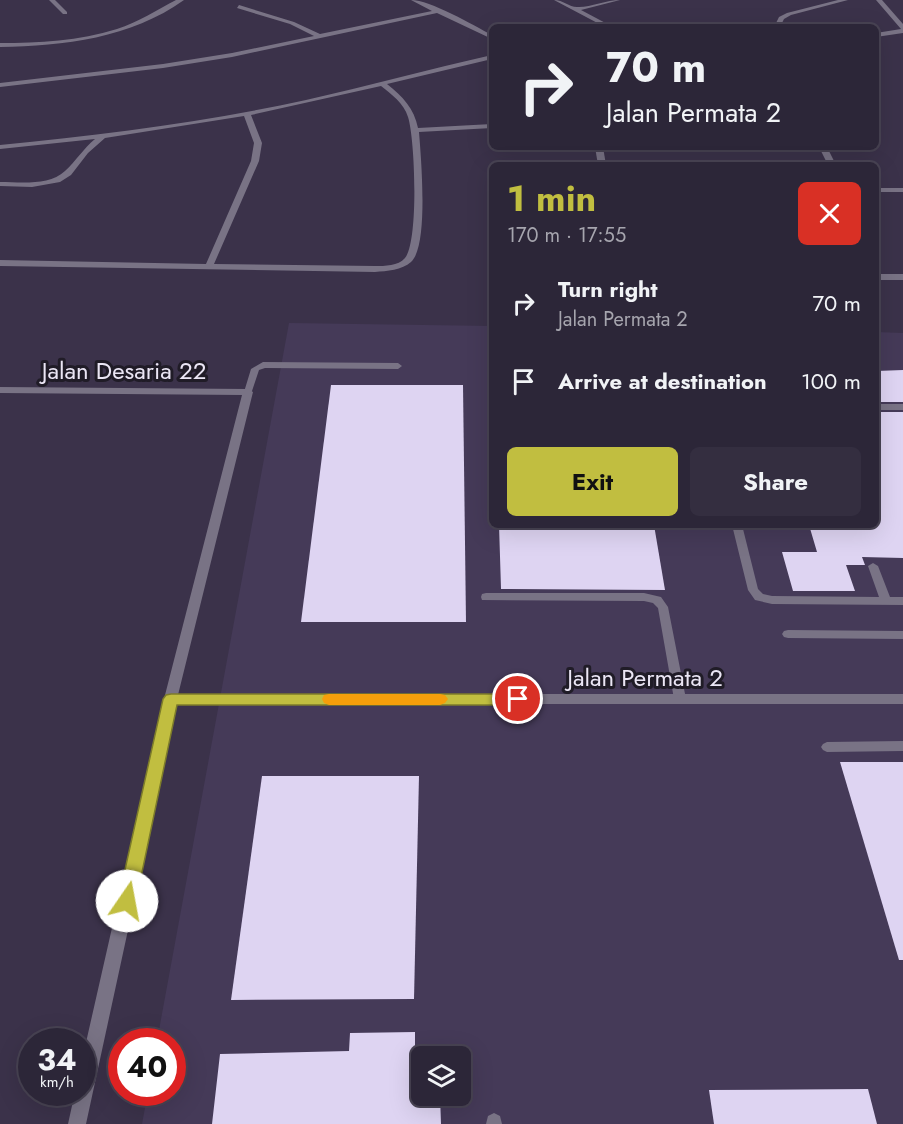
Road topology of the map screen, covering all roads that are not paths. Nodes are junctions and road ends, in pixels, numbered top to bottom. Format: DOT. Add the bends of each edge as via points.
graph roads {
  1 [pos="52,0"];
  2 [pos="181,0"];
  3 [pos="414,0"];
  4 [pos="557,0"];
  5 [pos="617,0"];
  6 [pos="844,0"];
  7 [pos="879,0"];
  8 [pos="239,8"];
  9 [pos="576,9"];
  10 [pos="439,11"];
  11 [pos="65,13"];
  12 [pos="604,24"];
  13 [pos="778,24"];
  14 [pos="903,30"];
  15 [pos="879,34"];
  16 [pos="319,36"];
  17 [pos="489,36"];
  18 [pos="894,41"];
  19 [pos="879,43"];
  20 [pos="0,45"];
  21 [pos="489,58"];
  22 [pos="381,83"];
  23 [pos="0,85"];
  24 [pos="247,114"];
  25 [pos="489,126"];
  26 [pos="416,130"];
  27 [pos="101,138"];
  28 [pos="0,147"];
  29 [pos="0,184"];
  30 [pos="879,190"];
  31 [pos="903,190"];
  32 [pos="0,263"];
  33 [pos="209,266"];
  34 [pos="879,277"];
  35 [pos="903,277"];
  36 [pos="398,366"];
  37 [pos="0,390"];
  38 [pos="248,392"];
  39 [pos="879,407"];
  40 [pos="903,407"];
  41 [pos="738,528"];
  42 [pos="873,566"];
  43 [pos="486,597"];
  44 [pos="886,601"];
  45 [pos="903,601"];
  46 [pos="788,634"];
  47 [pos="903,635"];
  48 [pos="171,699"];
  49 [pos="680,699"];
  50 [pos="903,699"];
  51 [pos="903,746"];
  52 [pos="826,747"];
  53 [pos="77,1124"];
  1 -- 11 [label="street"];
  2 -- 20 [label="street" via="128,26 94,37 56,44"];
  3 -- 10 [label="street"];
  4 -- 9 [label="street"];
  5 -- 9 [label="street"];
  6 -- 13 [label="street" via="789,14"];
  7 -- 14 [label="street"];
  8 -- 16 [label="street" via="292,22"];
  9 -- 12 [label="street"];
  10 -- 16 [label="street"];
  10 -- 17 [label="street"];
  14 -- 15 [label="street"];
  16 -- 23 [label="street" via="163,66"];
  18 -- 19 [label="street"];
  21 -- 22 [label="street"];
  22 -- 24 [label="street"];
  22 -- 26 [label="street" via="408,108"];
  24 -- 27 [label="street"];
  24 -- 33 [label="street" via="258,143 255,161"];
  25 -- 26 [label="street"];
  26 -- 33 [label="street" via="418,230 408,261 375,269"];
  27 -- 28 [label="street"];
  27 -- 29 [label="street" via="57,180"];
  30 -- 31 [label="street"];
  32 -- 33 [label="street"];
  34 -- 35 [label="street"];
  36 -- 38 [label="lane" via="263,365 255,369"];
  37 -- 38 [label="street, Jalan Desaria 22"];
  38 -- 48 [label="street"];
  39 -- 40 [label="lane"];
  41 -- 44 [label="lane" via="753,590 759,597"];
  42 -- 44 [label="lane"];
  43 -- 49 [label="lane" via="657,600 663,607"];
  44 -- 45 [label="lane"];
  46 -- 47 [label="lane"];
  48 -- 49 [label="street, Jalan Permata 2"];
  48 -- 53 [label="street"];
  49 -- 50 [label="street, Jalan Permata 2"];
  51 -- 52 [label="lane"];
}
